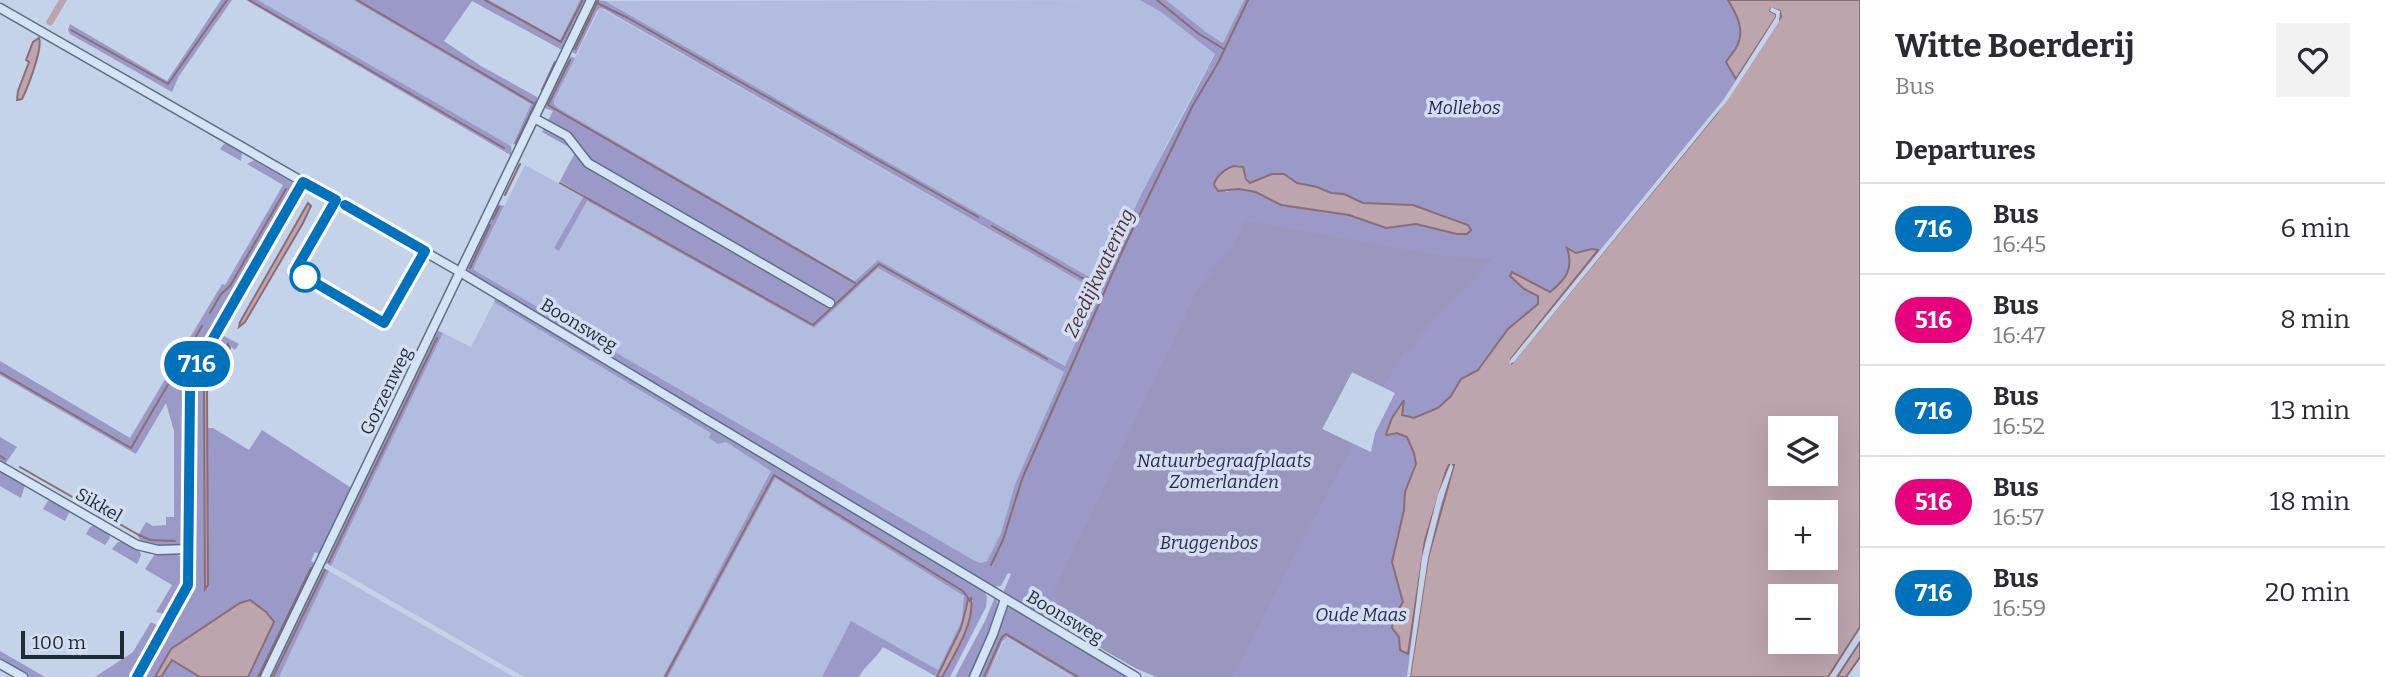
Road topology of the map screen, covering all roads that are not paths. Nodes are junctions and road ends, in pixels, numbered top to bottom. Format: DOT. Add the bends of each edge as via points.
graph roads {
  1 [pos="591,0"];
  2 [pos="0,8"];
  3 [pos="534,118"];
  4 [pos="303,182"];
  5 [pos="460,272"];
  6 [pos="830,303"];
  7 [pos="0,466"];
  8 [pos="189,549"];
  9 [pos="1005,598"];
  10 [pos="0,664"];
  11 [pos="23,677"];
  12 [pos="137,677"];
  13 [pos="265,677"];
  14 [pos="974,677"];
  15 [pos="1136,677"];
  1 -- 3 [label="street, Gorzenweg"];
  2 -- 4 [label="street, Boonsweg"];
  3 -- 5 [label="street, Gorzenweg"];
  3 -- 6 [label="street" via="567,136 588,163"];
  4 -- 5 [label="street, Boonsweg"];
  4 -- 8 [label="street" via="191,378"];
  5 -- 9 [label="street, Boonsweg"];
  5 -- 13 [label="street, Gorzenweg"];
  7 -- 8 [label="street, Sikkel" via="137,545"];
  8 -- 12 [label="street" via="187,589"];
  9 -- 14 [label="street"];
  9 -- 15 [label="street, Boonsweg"];
  10 -- 11 [label="street"];
}
